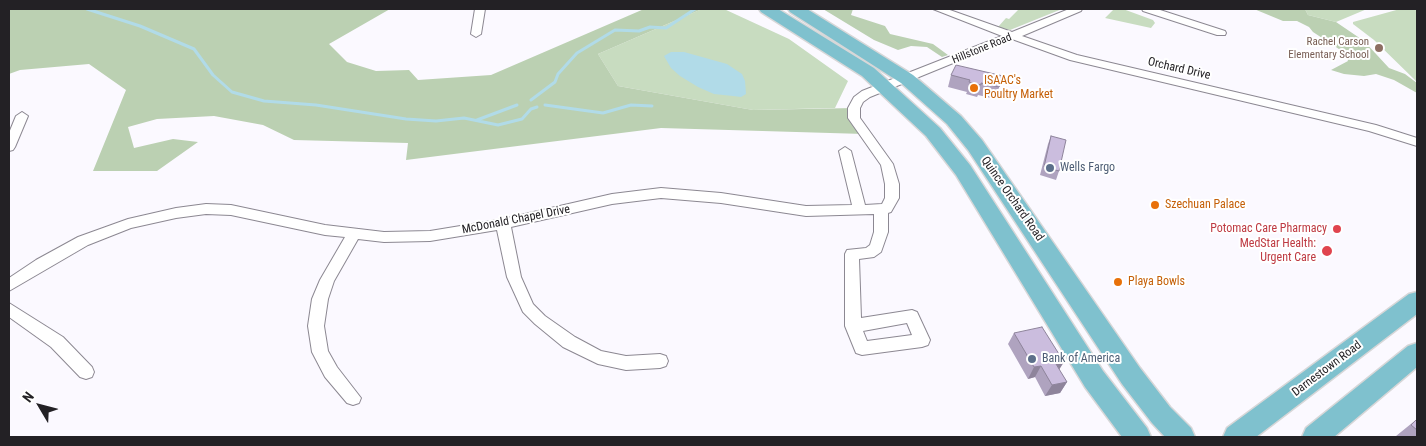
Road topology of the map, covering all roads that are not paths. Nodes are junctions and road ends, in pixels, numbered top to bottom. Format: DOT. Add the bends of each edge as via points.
graph roads {
  1 [pos="480,9"];
  2 [pos="767,9"];
  3 [pos="796,9"];
  4 [pos="938,9"];
  5 [pos="1077,9"];
  6 [pos="1147,9"];
  7 [pos="1221,33"];
  8 [pos="476,34"];
  9 [pos="1011,37"];
  10 [pos="896,83"];
  11 [pos="22,116"];
  12 [pos="1417,142"];
  13 [pos="9,147"];
  14 [pos="845,151"];
  15 [pos="860,210"];
  16 [pos="881,210"];
  17 [pos="995,221"];
  18 [pos="503,224"];
  19 [pos="354,234"];
  20 [pos="1045,246"];
  21 [pos="9,285"];
  22 [pos="1417,301"];
  23 [pos="9,309"];
  24 [pos="853,326"];
  25 [pos="1417,353"];
  26 [pos="660,361"];
  27 [pos="86,372"];
  28 [pos="352,398"];
  29 [pos="1128,431"];
  30 [pos="1182,437"];
  31 [pos="1236,437"];
  32 [pos="1315,437"];
  1 -- 8 [label="street"];
  2 -- 10 [label="main road, Quince Orchard Road" via="853,62"];
  3 -- 10 [label="main road, Quince Orchard Road"];
  4 -- 9 [label="street, Orchard Drive"];
  5 -- 9 [label="street, Hillstone Road"];
  6 -- 7 [label="street"];
  9 -- 10 [label="street, Hillstone Road"];
  9 -- 12 [label="street, Orchard Drive" via="1074,58 1372,128"];
  10 -- 16 [label="street" via="866,94 854,108 854,118 887,164 891,177 892,198 886,209"];
  10 -- 17 [label="main road, Quince Orchard Road" via="920,118 949,151"];
  10 -- 20 [label="main road, Quince Orchard Road" via="949,115 975,145"];
  11 -- 13 [label="street"];
  14 -- 15 [label="street"];
  15 -- 16 [label="street, McDonald Chapel Drive"];
  15 -- 18 [label="street, McDonald Chapel Drive" via="806,211 661,193 612,200"];
  16 -- 24 [label="street" via="881,232 876,248 869,253 852,254"];
  17 -- 20 [label="main road" via="1029,241"];
  17 -- 29 [label="main road, Quince Orchard Road"];
  18 -- 19 [label="street, McDonald Chapel Drive" via="430,236"];
  18 -- 26 [label="street" via="520,294 540,320 569,342 598,356 626,363"];
  19 -- 21 [label="street, McDonald Chapel Drive" via="231,210 176,213 128,224 83,241"];
  19 -- 28 [label="street" via="327,280 316,326 320,352"];
  20 -- 30 [label="main road, Quince Orchard Road" via="1131,376"];
  22 -- 31 [label="main road, Darnestown Road"];
  23 -- 27 [label="street" via="57,342"];
  25 -- 32 [label="main road"];
}
